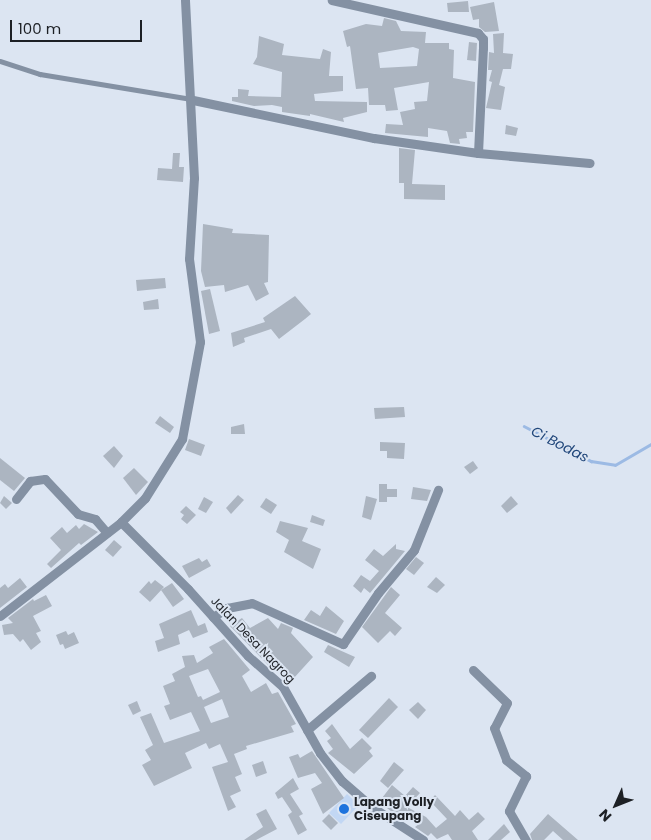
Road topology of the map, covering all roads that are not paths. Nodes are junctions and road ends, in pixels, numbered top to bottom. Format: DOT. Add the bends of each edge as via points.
graph roads {
  1 [pos="186,0"];
  2 [pos="332,0"];
  3 [pos="0,61"];
  4 [pos="193,100"];
  5 [pos="478,153"];
  6 [pos="590,162"];
  7 [pos="438,490"];
  8 [pos="16,498"];
  9 [pos="121,522"];
  10 [pos="107,533"];
  11 [pos="0,615"];
  12 [pos="213,617"];
  13 [pos="473,670"];
  14 [pos="371,676"];
  15 [pos="307,730"];
  16 [pos="423,840"];
  17 [pos="526,840"];
  1 -- 4 [label="street"];
  2 -- 5 [label="street" via="478,33 483,40 483,48"];
  3 -- 4 [label="lane" via="40,74"];
  4 -- 5 [label="street" via="374,138"];
  4 -- 9 [label="street" via="194,178 189,259 198,323 197,364 182,439 145,498"];
  5 -- 6 [label="street"];
  7 -- 12 [label="street" via="414,550 373,600 343,644 252,603 227,608"];
  8 -- 10 [label="street" via="30,481 45,479 78,514 96,519"];
  9 -- 10 [label="street"];
  9 -- 12 [label="street, Jalan Desa Nagrog"];
  10 -- 11 [label="street"];
  12 -- 15 [label="street, Jalan Desa Nagrog" via="248,656 283,687"];
  13 -- 17 [label="street" via="507,703 494,728 506,760 526,776 509,811"];
  14 -- 15 [label="street"];
  15 -- 16 [label="street, Jalan Desa Nagrog" via="342,781 372,807"];
}
